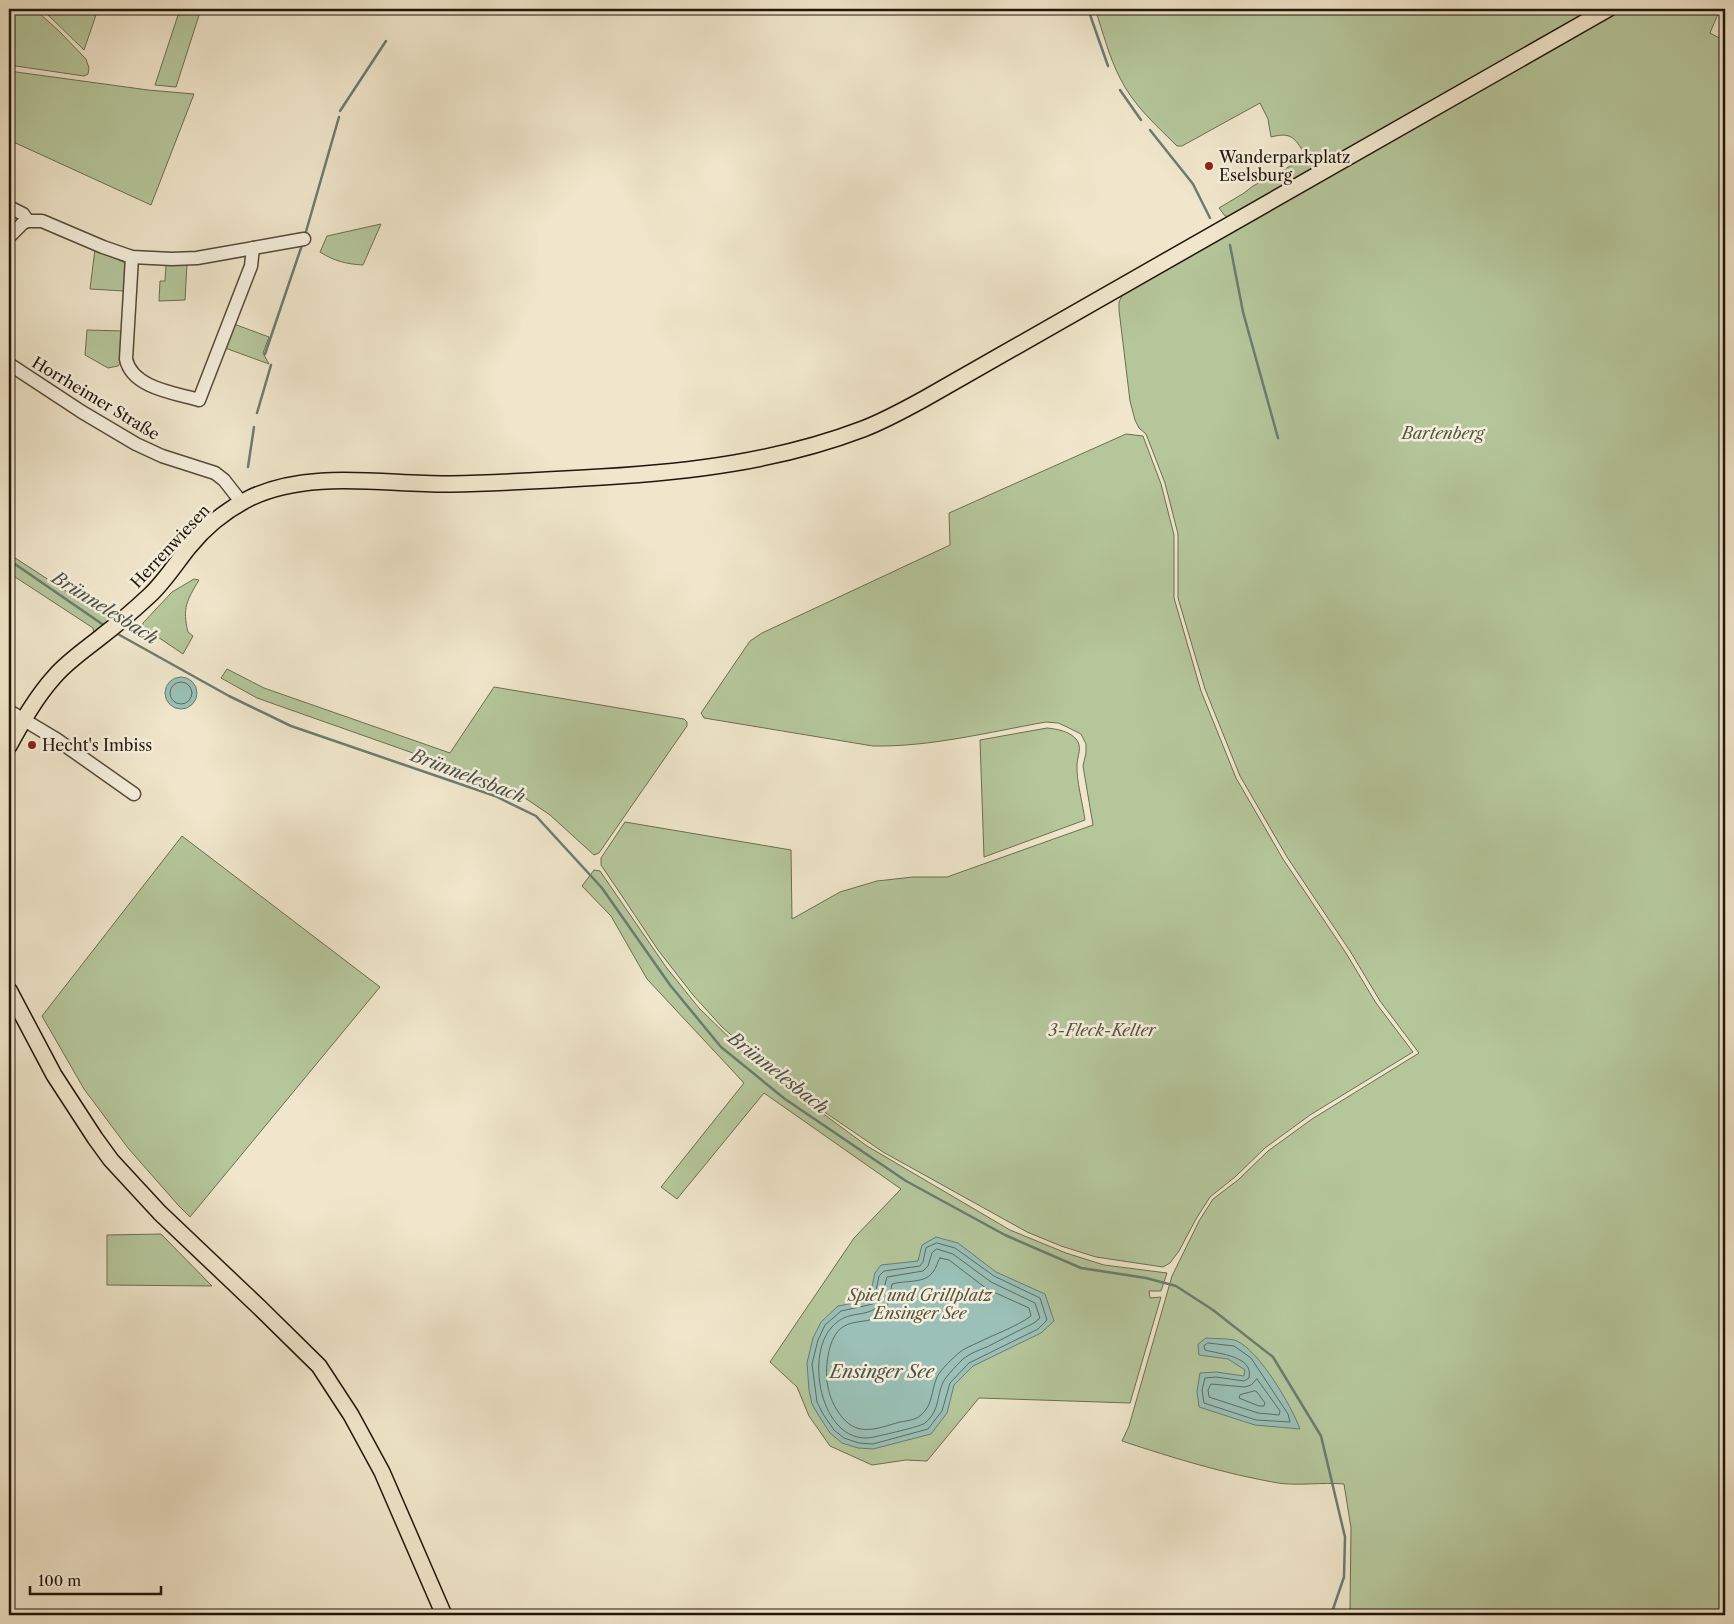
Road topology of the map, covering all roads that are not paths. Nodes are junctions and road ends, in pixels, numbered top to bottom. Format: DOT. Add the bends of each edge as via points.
graph roads {
  1 [pos="1608,9"];
  2 [pos="9,207"];
  3 [pos="28,221"];
  4 [pos="9,237"];
  5 [pos="304,239"];
  6 [pos="253,248"];
  7 [pos="132,257"];
  8 [pos="9,364"];
  9 [pos="242,503"];
  10 [pos="9,711"];
  11 [pos="24,719"];
  12 [pos="9,746"];
  13 [pos="134,794"];
  14 [pos="9,990"];
  15 [pos="444,1615"];
  1 -- 9 [label="main road, Herrenwiesen" via="924,399 863,429 783,453 702,469 474,483 312,482 276,488"];
  2 -- 3 [label="street" via="24,214"];
  3 -- 4 [label="street"];
  3 -- 7 [label="street" via="49,223"];
  5 -- 6 [label="street"];
  6 -- 7 [label="street" via="184,259"];
  6 -- 7 [label="street" via="251,266 199,400 146,383 128,365"];
  8 -- 9 [label="street, Horrheimer Straße" via="136,444 215,473"];
  9 -- 11 [label="main road, Herrenwiesen" via="207,527 152,593 56,675"];
  10 -- 11 [label="street"];
  11 -- 12 [label="main road, Herrenwiesen"];
  11 -- 13 [label="street"];
  14 -- 15 [label="main road" via="54,1075 111,1160 160,1213 319,1366 351,1414 382,1472"];
}
